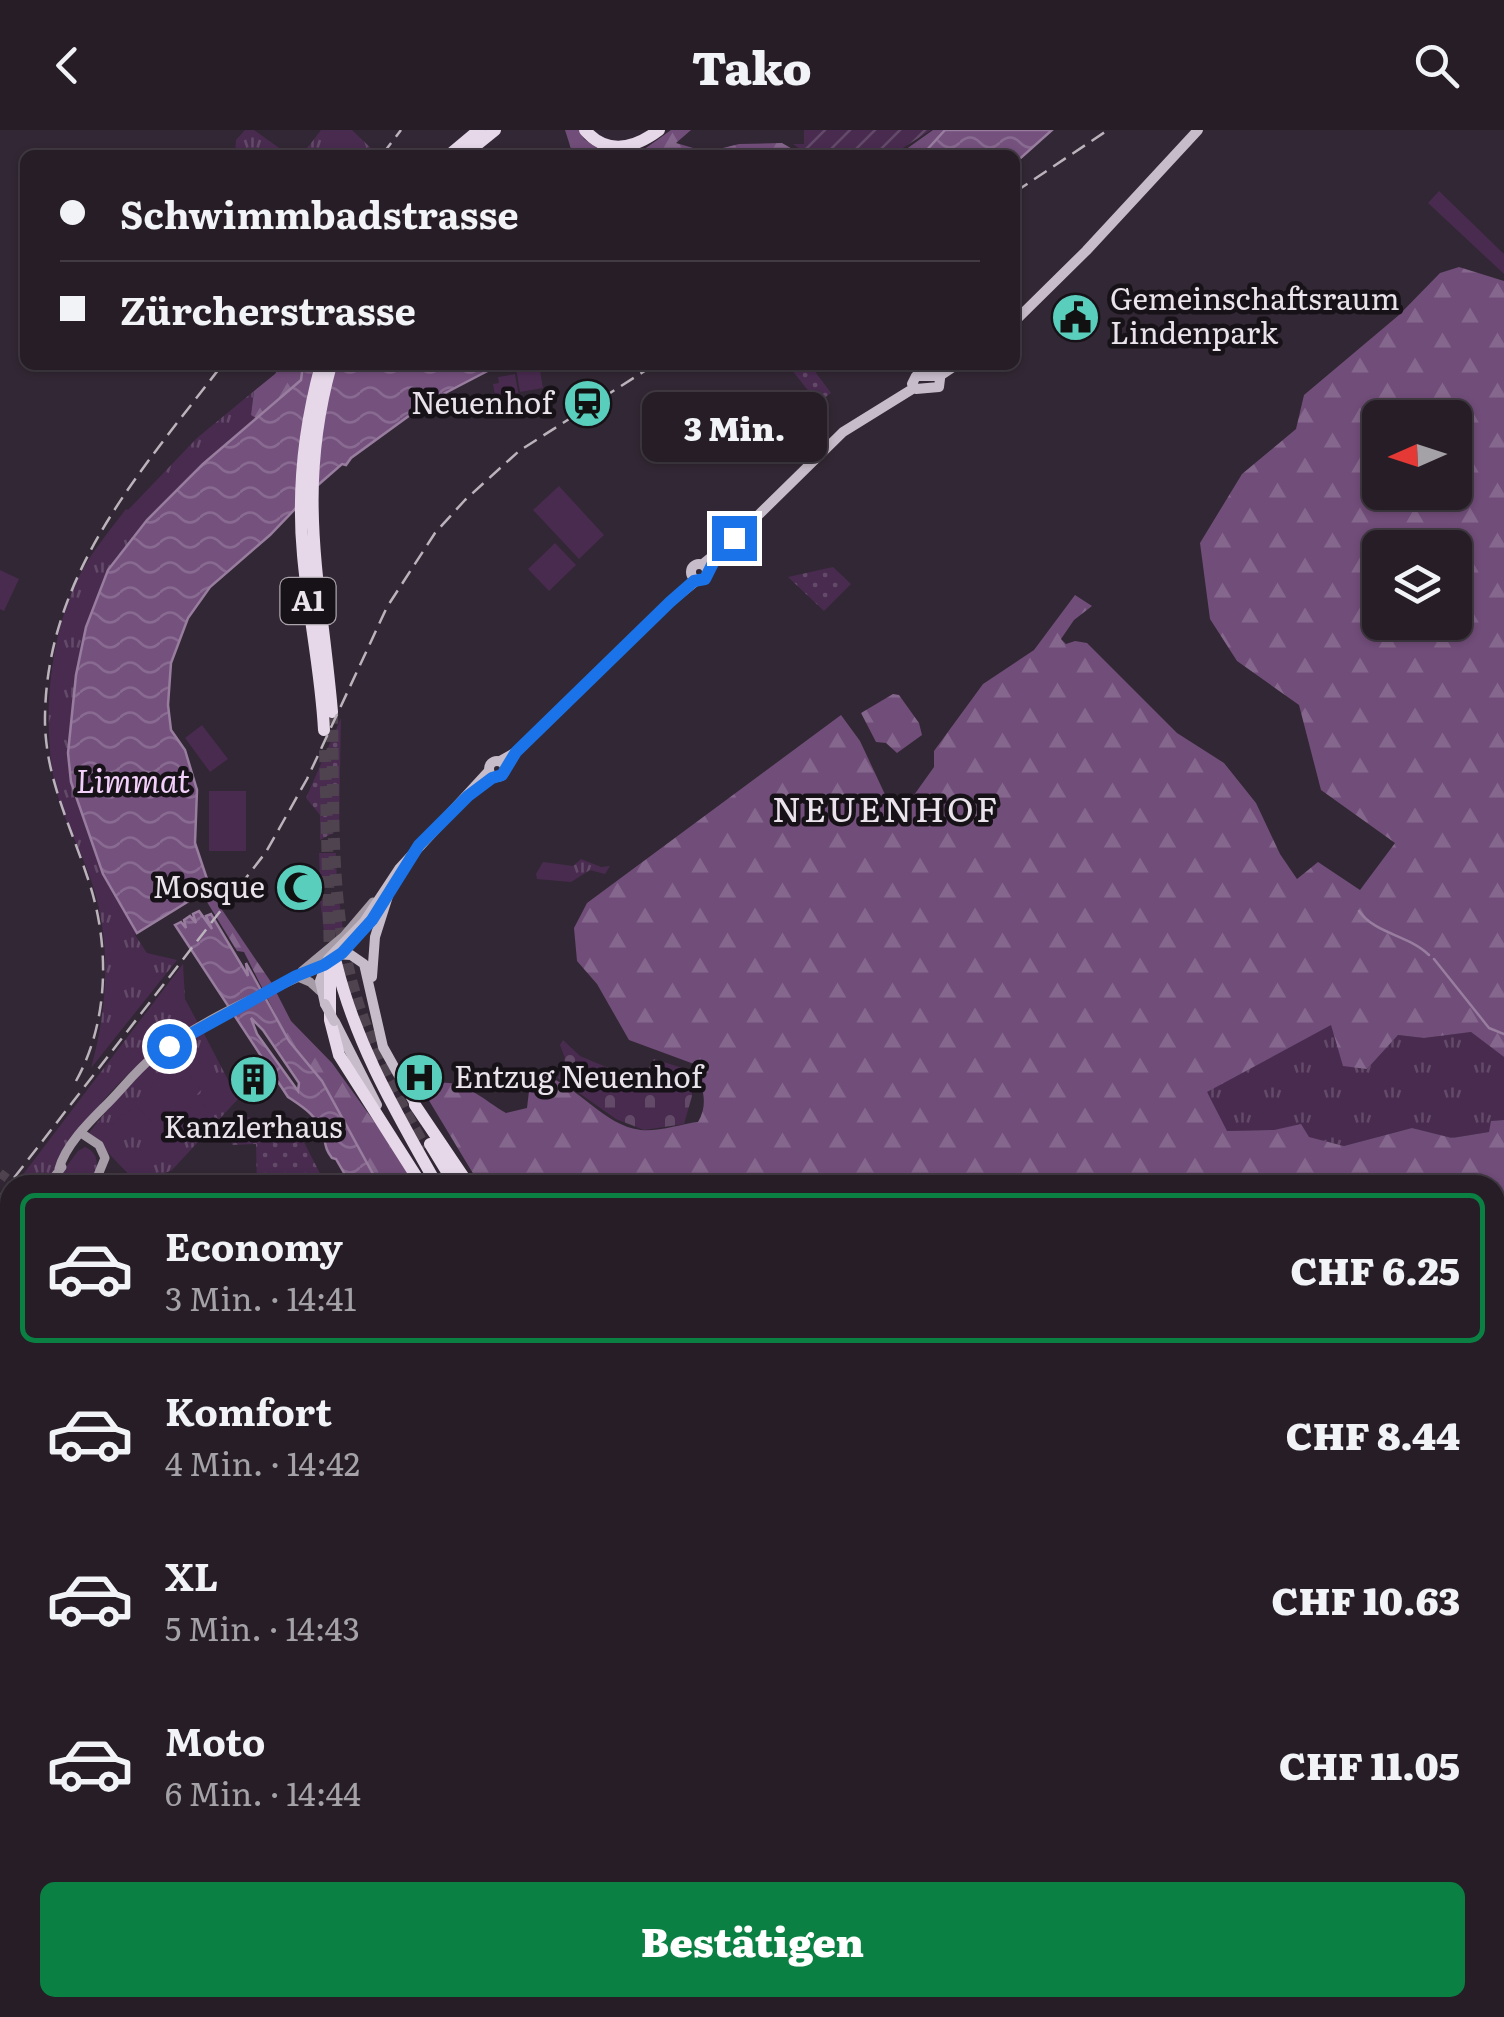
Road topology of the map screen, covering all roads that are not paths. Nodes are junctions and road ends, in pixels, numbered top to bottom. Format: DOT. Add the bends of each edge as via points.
graph roads {
  1 [pos="478,130"];
  2 [pos="495,130"];
  3 [pos="585,130"];
  4 [pos="661,130"];
  5 [pos="1198,130"];
  6 [pos="454,150"];
  7 [pos="470,150"];
  8 [pos="631,150"];
  9 [pos="1020,316"];
  10 [pos="320,370"];
  11 [pos="330,370"];
  12 [pos="948,370"];
  13 [pos="306,516"];
  14 [pos="332,712"];
  15 [pos="324,730"];
  16 [pos="384,895"];
  17 [pos="331,960"];
  18 [pos="296,976"];
  19 [pos="323,998"];
  20 [pos="371,998"];
  21 [pos="372,1096"];
  22 [pos="415,1105"];
  23 [pos="86,1138"];
  24 [pos="55,1175"];
  25 [pos="99,1175"];
  26 [pos="414,1175"];
  27 [pos="415,1175"];
  28 [pos="427,1175"];
  29 [pos="429,1175"];
  30 [pos="441,1175"];
  31 [pos="450,1175"];
  32 [pos="452,1175"];
  33 [pos="462,1175"];
  1 -- 6 [label="highway"];
  2 -- 7 [label="highway"];
  3 -- 4 [label="highway" via="614,147"];
  4 -- 8 [label="highway"];
  5 -- 9 [label="main road"];
  10 -- 13 [label="highway, A1" via="305,442"];
  11 -- 13 [label="highway, A1"];
  12 -- 16 [label="main road" via="916,376 914,388 843,432 705,568 694,566 694,577 503,764 502,775 492,774 468,796"];
  13 -- 14 [label="highway, A1"];
  13 -- 15 [label="highway, A1"];
  16 -- 17 [label="main road"];
  16 -- 20 [label="main road"];
  17 -- 18 [label="main road"];
  17 -- 19 [label="main road" via="320,977"];
  17 -- 20 [label="main road" via="351,955 364,964"];
  17 -- 26 [label="highway" via="336,1049"];
  17 -- 29 [label="highway" via="370,1065"];
  18 -- 19 [label="main road"];
  18 -- 23 [label="main road" via="169,1046 129,1078"];
  19 -- 21 [label="main road, bridge"];
  20 -- 22 [label="main road" via="386,1054"];
  21 -- 27 [label="main road"];
  21 -- 28 [label="highway"];
  22 -- 32 [label="main road"];
  22 -- 33 [label="highway"];
  23 -- 24 [label="main road"];
  23 -- 25 [label="main road" via="103,1166"];
  30 -- 31 [label="highway" via="428,1146"];
}
